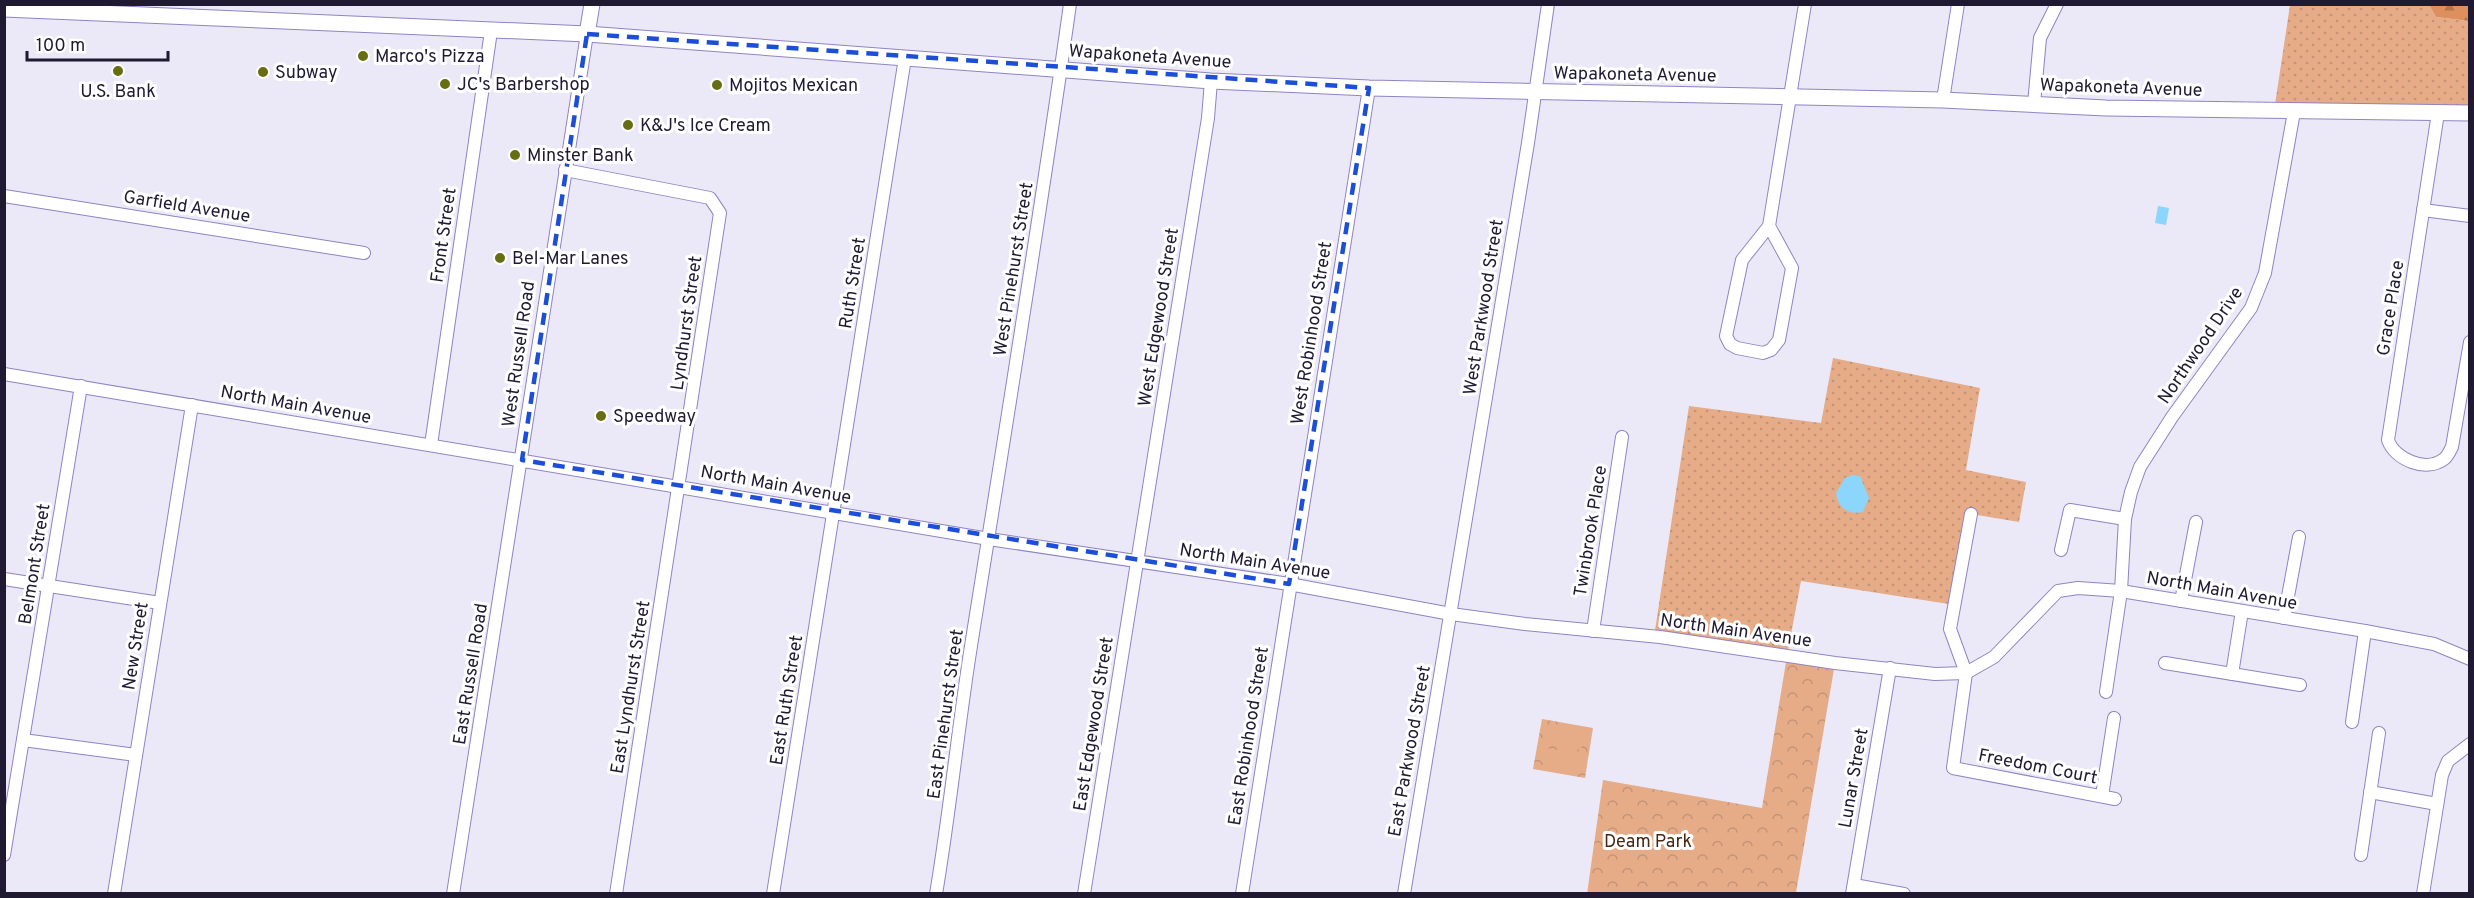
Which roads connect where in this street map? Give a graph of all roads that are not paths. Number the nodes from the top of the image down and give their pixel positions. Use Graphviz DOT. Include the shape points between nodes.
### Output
graph roads {
  1 [pos="592,4"];
  2 [pos="1070,4"];
  3 [pos="1548,4"];
  4 [pos="1805,4"];
  5 [pos="1958,4"];
  6 [pos="2057,4"];
  7 [pos="28,7"];
  8 [pos="4,9"];
  9 [pos="491,31"];
  10 [pos="587,34"];
  11 [pos="905,58"];
  12 [pos="1061,70"];
  13 [pos="1211,81"];
  14 [pos="1369,88"];
  15 [pos="1536,93"];
  16 [pos="1790,97"];
  17 [pos="1943,100"];
  18 [pos="2034,104"];
  19 [pos="2294,111"];
  20 [pos="2438,113"];
  21 [pos="2469,113"];
  22 [pos="565,170"];
  23 [pos="4,196"];
  24 [pos="2423,210"];
  25 [pos="2469,216"];
  26 [pos="1769,226"];
  27 [pos="364,253"];
  28 [pos="2469,342"];
  29 [pos="4,374"];
  30 [pos="81,386"];
  31 [pos="192,405"];
  32 [pos="1622,437"];
  33 [pos="431,445"];
  34 [pos="522,460"];
  35 [pos="680,486"];
  36 [pos="835,512"];
  37 [pos="1971,514"];
  38 [pos="2125,519"];
  39 [pos="2196,522"];
  40 [pos="2300,537"];
  41 [pos="989,539"];
  42 [pos="2061,550"];
  43 [pos="1137,560"];
  44 [pos="4,579"];
  45 [pos="1289,584"];
  46 [pos="49,586"];
  47 [pos="2121,591"];
  48 [pos="2181,601"];
  49 [pos="160,603"];
  50 [pos="2242,611"];
  51 [pos="1451,614"];
  52 [pos="2284,618"];
  53 [pos="1593,631"];
  54 [pos="2365,631"];
  55 [pos="2469,658"];
  56 [pos="2165,663"];
  57 [pos="1890,668"];
  58 [pos="1966,673"];
  59 [pos="2232,674"];
  60 [pos="2300,685"];
  61 [pos="2106,692"];
  62 [pos="2114,718"];
  63 [pos="2352,722"];
  64 [pos="2379,733"];
  65 [pos="23,740"];
  66 [pos="2469,744"];
  67 [pos="136,755"];
  68 [pos="2370,792"];
  69 [pos="2102,796"];
  70 [pos="2115,799"];
  71 [pos="2437,804"];
  72 [pos="4,855"];
  73 [pos="2361,855"];
  74 [pos="1853,889"];
  75 [pos="114,894"];
  76 [pos="453,894"];
  77 [pos="616,894"];
  78 [pos="773,894"];
  79 [pos="936,894"];
  80 [pos="1084,894"];
  81 [pos="1242,894"];
  82 [pos="1404,894"];
  83 [pos="1904,894"];
  84 [pos="2423,894"];
  1 -- 10 [label="main road, West Russell Road"];
  2 -- 12 [label="street, West Pinehurst Street"];
  3 -- 15 [label="street, West Parkwood Street"];
  4 -- 16 [label="street"];
  5 -- 17 [label="street"];
  6 -- 18 [label="street" via="2040,38"];
  7 -- 8 [label="main road, Wapakoneta Avenue"];
  7 -- 9 [label="main road, Wapakoneta Avenue"];
  9 -- 10 [label="main road, Wapakoneta Avenue"];
  9 -- 33 [label="street, Front Street"];
  10 -- 11 [label="main road, Wapakoneta Avenue"];
  10 -- 22 [label="street, West Russell Road"];
  11 -- 12 [label="main road, Wapakoneta Avenue"];
  11 -- 36 [label="street, Ruth Street"];
  12 -- 13 [label="main road, Wapakoneta Avenue"];
  12 -- 41 [label="street, West Pinehurst Street"];
  13 -- 14 [label="main road, Wapakoneta Avenue"];
  13 -- 43 [label="street, West Edgewood Street"];
  14 -- 15 [label="main road, Wapakoneta Avenue"];
  14 -- 45 [label="street, West Robinhood Street"];
  15 -- 16 [label="main road, Wapakoneta Avenue"];
  15 -- 51 [label="street, West Parkwood Street"];
  16 -- 17 [label="main road, Wapakoneta Avenue"];
  16 -- 26 [label="street"];
  17 -- 18 [label="main road, Wapakoneta Avenue"];
  18 -- 19 [label="main road, Wapakoneta Avenue"];
  19 -- 20 [label="main road, Wapakoneta Avenue"];
  19 -- 38 [label="street, Northwood Drive" via="2265,273 2251,308 2140,467"];
  20 -- 21 [label="main road, Wapakoneta Avenue"];
  20 -- 24 [label="street, Grace Place"];
  22 -- 34 [label="street, West Russell Road"];
  22 -- 35 [label="street, Lyndhurst Street" via="710,198 720,213"];
  23 -- 27 [label="street, Garfield Avenue"];
  24 -- 25 [label="street"];
  24 -- 28 [label="street, Grace Place" via="2388,440 2392,451 2403,459 2433,464 2445,459 2452,447"];
  26 -- 26 [label="street" via="1742,260 1726,336 1737,348 1763,353 1772,350 1779,340 1792,268"];
  29 -- 30 [label="street, North Main Avenue"];
  30 -- 31 [label="street, North Main Avenue"];
  30 -- 46 [label="street, Belmont Street"];
  31 -- 33 [label="street, North Main Avenue"];
  31 -- 49 [label="street, New Street"];
  32 -- 53 [label="street, Twinbrook Place"];
  33 -- 34 [label="street, North Main Avenue"];
  34 -- 35 [label="street, North Main Avenue"];
  34 -- 76 [label="street, East Russell Road"];
  35 -- 36 [label="street, North Main Avenue"];
  35 -- 77 [label="street, East Lyndhurst Street"];
  36 -- 41 [label="street, North Main Avenue"];
  36 -- 78 [label="street, East Ruth Street"];
  37 -- 58 [label="street" via="1950,629"];
  38 -- 42 [label="street" via="2070,510"];
  38 -- 47 [label="street, Northwood Drive"];
  39 -- 48 [label="street"];
  40 -- 52 [label="street"];
  41 -- 43 [label="street, North Main Avenue"];
  41 -- 79 [label="street, East Pinehurst Street"];
  43 -- 45 [label="street, North Main Avenue"];
  43 -- 80 [label="street, East Edgewood Street"];
  44 -- 46 [label="street"];
  45 -- 51 [label="street, North Main Avenue"];
  45 -- 81 [label="street, East Robinhood Street"];
  46 -- 49 [label="street"];
  46 -- 65 [label="street, Belmont Street"];
  47 -- 48 [label="street, North Main Avenue"];
  47 -- 58 [label="street, North Main Avenue" via="2058,591 1994,657"];
  47 -- 61 [label="street, Northwood Drive"];
  48 -- 50 [label="street, North Main Avenue"];
  49 -- 67 [label="street, New Street"];
  50 -- 52 [label="street, North Main Avenue"];
  50 -- 59 [label="street"];
  51 -- 53 [label="street, North Main Avenue"];
  51 -- 82 [label="street, East Parkwood Street"];
  52 -- 54 [label="street, North Main Avenue"];
  53 -- 57 [label="street, North Main Avenue"];
  54 -- 55 [label="street, North Main Avenue" via="2434,644"];
  54 -- 63 [label="street"];
  56 -- 59 [label="street"];
  57 -- 58 [label="street, North Main Avenue" via="1935,674"];
  57 -- 74 [label="street, Lunar Street"];
  58 -- 69 [label="street, Freedom Court" via="1953,768"];
  59 -- 60 [label="street"];
  62 -- 69 [label="street"];
  64 -- 68 [label="street"];
  65 -- 67 [label="street"];
  65 -- 72 [label="street, Belmont Street"];
  66 -- 71 [label="street" via="2448,761"];
  67 -- 75 [label="street, New Street"];
  68 -- 71 [label="street"];
  68 -- 73 [label="street"];
  69 -- 70 [label="street, Freedom Court"];
  71 -- 84 [label="street"];
  74 -- 83 [label="street"];
}
